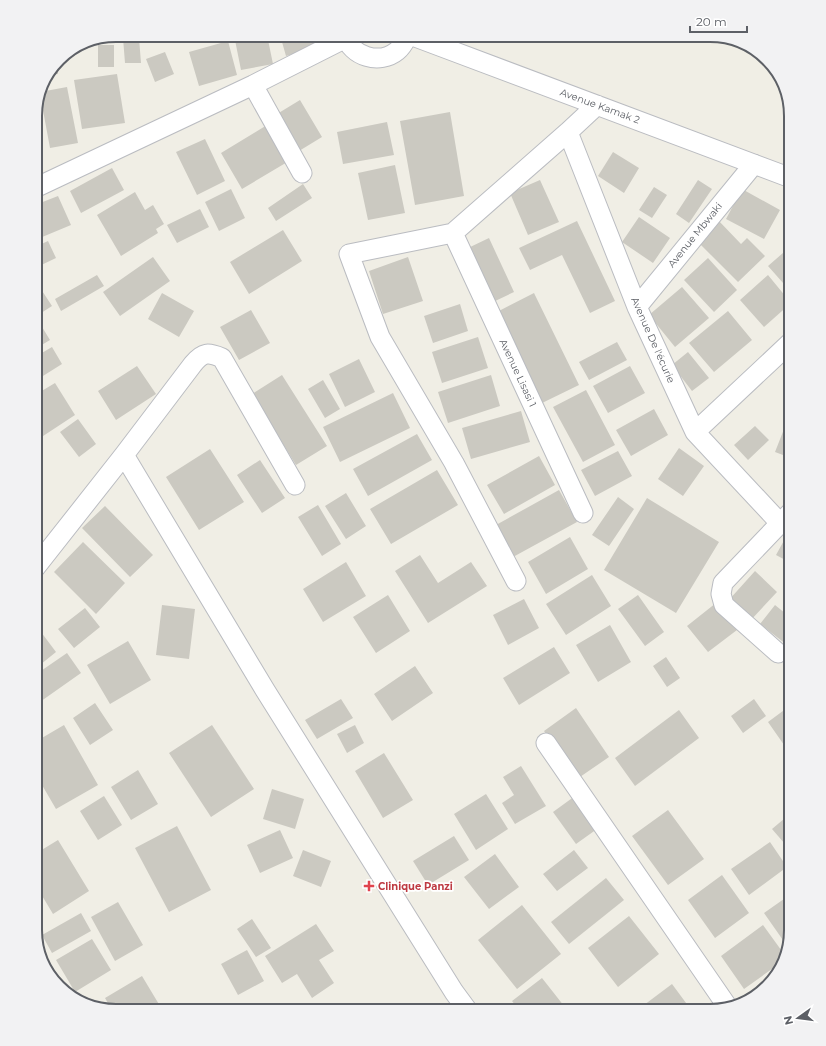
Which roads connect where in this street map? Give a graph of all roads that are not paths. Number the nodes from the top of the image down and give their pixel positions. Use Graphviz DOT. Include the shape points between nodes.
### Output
graph roads {
  1 [pos="334,42"];
  2 [pos="349,42"];
  3 [pos="405,42"];
  4 [pos="428,42"];
  5 [pos="253,85"];
  6 [pos="597,105"];
  7 [pos="568,132"];
  8 [pos="754,164"];
  9 [pos="302,173"];
  10 [pos="784,175"];
  11 [pos="42,185"];
  12 [pos="453,233"];
  13 [pos="637,307"];
  14 [pos="784,349"];
  15 [pos="695,432"];
  16 [pos="124,455"];
  17 [pos="295,485"];
  18 [pos="583,513"];
  19 [pos="784,516"];
  20 [pos="784,518"];
  21 [pos="42,559"];
  22 [pos="516,582"];
  23 [pos="778,652"];
  24 [pos="546,743"];
  25 [pos="725,1003"];
  26 [pos="463,1004"];
  1 -- 5 [label="street"];
  2 -- 3 [label="street" via="359,53 378,58 397,51"];
  4 -- 6 [label="street, Avenue Kamak 2"];
  5 -- 9 [label="street"];
  5 -- 11 [label="street"];
  6 -- 7 [label="street"];
  6 -- 8 [label="street, Avenue Kamak 2"];
  7 -- 12 [label="street"];
  7 -- 13 [label="street, Avenue De l'écurie"];
  8 -- 10 [label="street, Avenue Kamak 2"];
  8 -- 13 [label="street, Avenue Mbwaki"];
  12 -- 18 [label="street, Avenue Lisasi 1"];
  12 -- 22 [label="street" via="349,254 380,337 454,463"];
  13 -- 15 [label="street, Avenue De l'écurie"];
  14 -- 15 [label="street"];
  15 -- 19 [label="street, Avenue De l'écurie"];
  16 -- 17 [label="street" via="193,364 201,355 212,354 222,358"];
  16 -- 21 [label="street"];
  16 -- 26 [label="street" via="274,704"];
  20 -- 23 [label="street" via="722,583 721,594 724,605"];
  24 -- 25 [label="street"];
}
